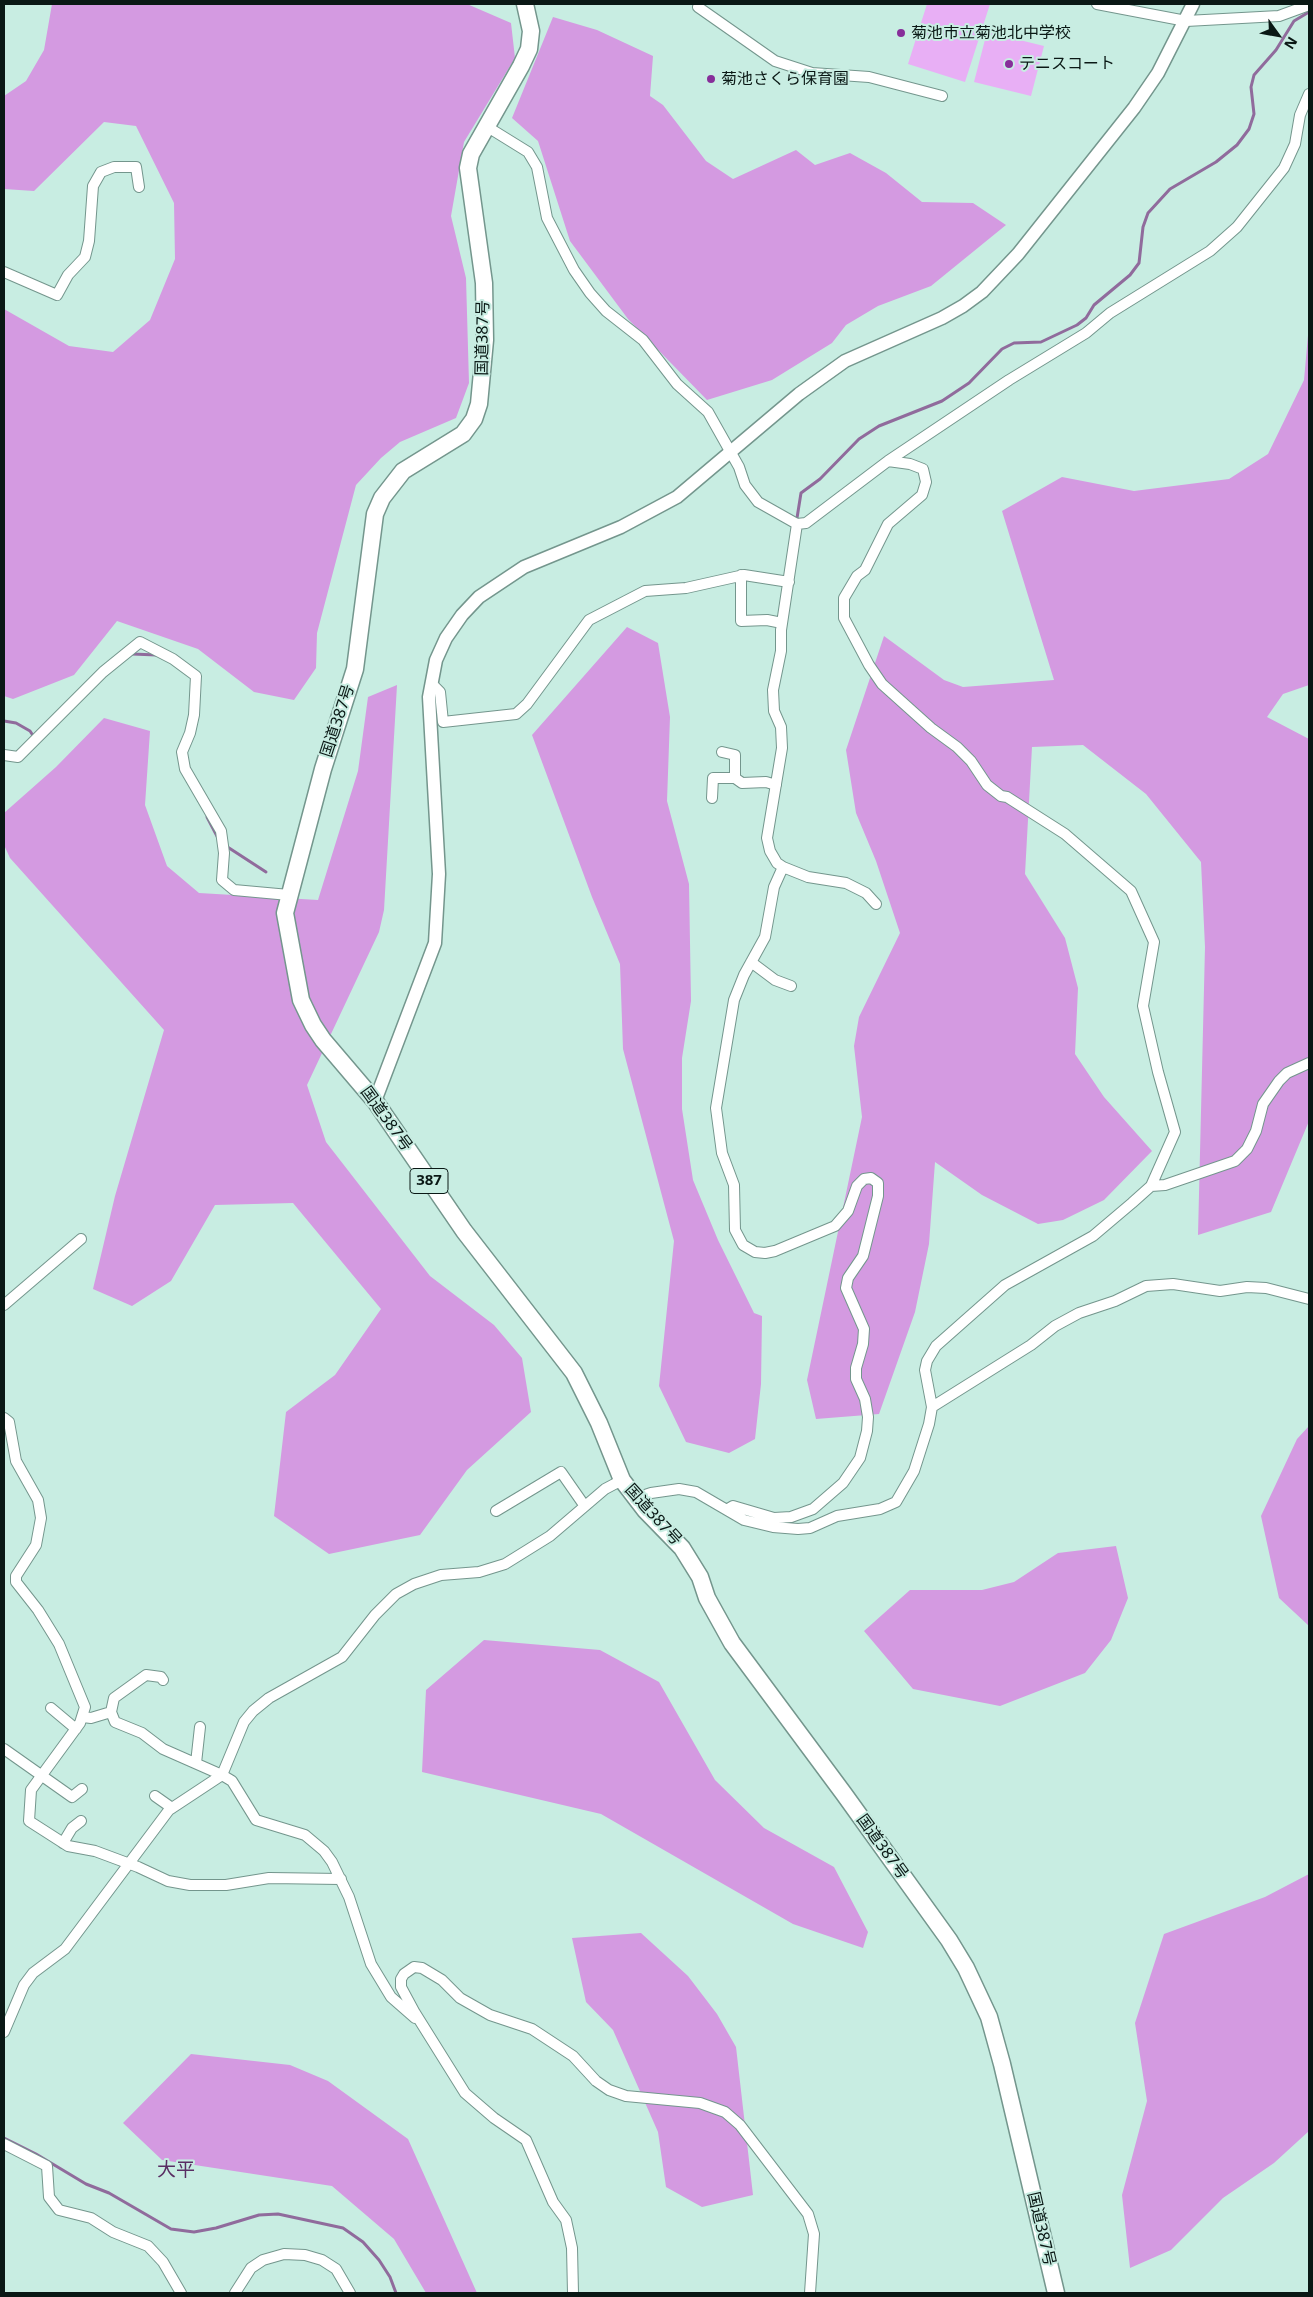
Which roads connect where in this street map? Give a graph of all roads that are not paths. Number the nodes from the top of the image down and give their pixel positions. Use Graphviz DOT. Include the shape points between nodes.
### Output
graph roads {
  1 [pos="525,4"];
  2 [pos="699,4"];
  3 [pos="1097,4"];
  4 [pos="1143,4"];
  5 [pos="1193,4"];
  6 [pos="1309,5"];
  7 [pos="1112,6"];
  8 [pos="1149,15"];
  9 [pos="1186,21"];
  10 [pos="1309,94"];
  11 [pos="942,96"];
  12 [pos="486,126"];
  13 [pos="139,187"];
  14 [pos="4,272"];
  15 [pos="731,452"];
  16 [pos="888,461"];
  17 [pos="797,524"];
  18 [pos="741,575"];
  19 [pos="789,582"];
  20 [pos="782,623"];
  21 [pos="431,683"];
  22 [pos="722,752"];
  23 [pos="4,755"];
  24 [pos="735,778"];
  25 [pos="776,785"];
  26 [pos="712,798"];
  27 [pos="783,866"];
  28 [pos="290,895"];
  29 [pos="876,904"];
  30 [pos="751,962"];
  31 [pos="791,986"];
  32 [pos="1309,1063"];
  33 [pos="375,1101"];
  34 [pos="1151,1186"];
  35 [pos="81,1239"];
  36 [pos="1309,1299"];
  37 [pos="4,1305"];
  38 [pos="932,1408"];
  39 [pos="4,1418"];
  40 [pos="622,1480"];
  41 [pos="636,1498"];
  42 [pos="584,1505"];
  43 [pos="727,1510"];
  44 [pos="496,1511"];
  45 [pos="163,1680"];
  46 [pos="51,1708"];
  47 [pos="111,1712"];
  48 [pos="83,1717"];
  49 [pos="200,1727"];
  50 [pos="76,1729"];
  51 [pos="4,1749"];
  52 [pos="196,1763"];
  53 [pos="222,1775"];
  54 [pos="41,1776"];
  55 [pos="82,1789"];
  56 [pos="155,1796"];
  57 [pos="172,1808"];
  58 [pos="81,1821"];
  59 [pos="63,1843"];
  60 [pos="130,1864"];
  61 [pos="341,1879"];
  62 [pos="4,2032"];
  63 [pos="442,2055"];
  64 [pos="4,2144"];
  65 [pos="181,2293"];
  66 [pos="235,2293"];
  67 [pos="350,2293"];
  68 [pos="573,2293"];
  69 [pos="810,2293"];
  70 [pos="1056,2293"];
  1 -- 12 [label="highway, 国道387号 / 387" via="531,31 529,49"];
  2 -- 11 [label="street" via="698,7 775,61 812,72 869,77"];
  3 -- 7 [label="street"];
  4 -- 8 [label="street"];
  5 -- 9 [label="street"];
  6 -- 9 [label="street" via="1279,16"];
  7 -- 8 [label="street"];
  8 -- 9 [label="street"];
  9 -- 15 [label="street" via="1158,73 1134,108 1018,254 982,292 942,318 845,361 799,394"];
  10 -- 16 [label="street" via="1300,115 1295,144 1284,168 1237,227 1210,251 1110,312 1086,333"];
  12 -- 15 [label="street" via="528,152 537,167 547,218 574,270 606,311 643,340 677,384 708,412"];
  12 -- 28 [label="highway, 国道387号 / 387" via="471,154 468,168 484,283 485,340 479,404 474,419 463,434 403,471 382,498 375,514 356,669 323,769"];
  13 -- 14 [label="street" via="136,167 114,167 101,172 93,186 85,257 68,275 57,295"];
  15 -- 17 [label="street" via="745,485 758,502"];
  15 -- 21 [label="street" via="677,497 650,513 524,567 479,597 446,638 436,660"];
  16 -- 17 [label="street" via="806,523"];
  16 -- 34 [label="street" via="910,464 923,470 926,482 922,495 888,524 865,570 857,576 844,598 844,618 868,665 882,684 957,747 987,785 1065,834 1131,890 1154,942 1143,1006 1175,1132"];
  17 -- 19 [label="street"];
  18 -- 19 [label="street"];
  18 -- 20 [label="street" via="741,621"];
  18 -- 21 [label="street" via="686,588 645,591 590,620 516,714 443,722 440,692"];
  19 -- 20 [label="street"];
  20 -- 25 [label="street" via="781,651 773,690 782,748"];
  21 -- 33 [label="street" via="428,698 439,874 436,943"];
  22 -- 24 [label="street" via="734,755"];
  23 -- 28 [label="street" via="18,757 103,672 140,642 173,659 196,676 194,715 182,752 185,769 221,831 224,853 222,880 234,890"];
  24 -- 25 [label="street" via="746,784 766,782"];
  24 -- 26 [label="street" via="713,778"];
  25 -- 27 [label="street" via="767,838 770,851"];
  27 -- 29 [label="street" via="808,877 846,883 866,893"];
  27 -- 30 [label="street" via="774,887 765,937"];
  28 -- 33 [label="highway, 国道387号 / 387" via="285,913 301,1000 323,1040"];
  30 -- 31 [label="street" via="775,980"];
  30 -- 43 [label="street" via="734,1000 716,1108 722,1153 734,1185 735,1230 743,1245 765,1253 835,1226 848,1211 857,1186 864,1180 871,1178 878,1184 878,1196 863,1256 848,1278 846,1288 864,1329 856,1368 856,1379 865,1399 868,1417 860,1458 843,1483 813,1509 791,1517 774,1518 733,1506"];
  32 -- 34 [label="street" via="1287,1073 1279,1081 1263,1104 1247,1149 1235,1161"];
  33 -- 40 [label="highway, 国道387号 / 387" via="464,1231 574,1373 600,1423"];
  34 -- 38 [label="street" via="1093,1236 1005,1285 936,1346 924,1370"];
  35 -- 37 [label="street"];
  36 -- 38 [label="street" via="1266,1288 1220,1291 1173,1284 1146,1286 1055,1326"];
  38 -- 43 [label="street" via="914,1471 896,1502 880,1510 837,1516 810,1528 798,1529 744,1520"];
  39 -- 48 [label="street" via="10,1422 16,1461 38,1500 41,1518 36,1545 16,1576 16,1582 60,1644 85,1706"];
  40 -- 41 [label="highway, 国道387号 / 387"];
  40 -- 42 [label="street"];
  41 -- 43 [label="street" via="679,1489 696,1492"];
  41 -- 70 [label="highway, 国道387号 / 387" via="687,1554 732,1643 943,1932 975,1984 989,2017 1002,2064"];
  42 -- 44 [label="street" via="561,1472"];
  42 -- 53 [label="street" via="550,1536 505,1564 479,1572 441,1575 396,1594 342,1656 269,1698 253,1711 244,1722"];
  45 -- 47 [label="street" via="146,1675 114,1698"];
  46 -- 50 [label="street"];
  47 -- 48 [label="street"];
  47 -- 52 [label="street" via="115,1722"];
  48 -- 50 [label="street"];
  49 -- 52 [label="street"];
  50 -- 54 [label="street"];
  51 -- 54 [label="street"];
  52 -- 53 [label="street"];
  53 -- 57 [label="street"];
  53 -- 61 [label="street" via="232,1781 256,1820 305,1836 324,1851"];
  54 -- 55 [label="street" via="72,1797"];
  54 -- 59 [label="street" via="32,1790 29,1821"];
  56 -- 57 [label="street"];
  57 -- 60 [label="street"];
  58 -- 59 [label="street" via="72,1828"];
  59 -- 60 [label="street"];
  60 -- 61 [label="street" via="168,1881 190,1885 226,1886 269,1878"];
  60 -- 62 [label="street" via="65,1950 33,1973 24,1985"];
  61 -- 63 [label="street" via="371,1964 391,1997 422,2024"];
  63 -- 68 [label="street" via="465,2093 526,2140 553,2202 566,2220 572,2248"];
  63 -- 69 [label="street" via="401,1987 404,1974 414,1967 435,1976 460,1998 490,2015 532,2029 573,2056 608,2090 626,2096 700,2103 724,2112 740,2125 808,2214 814,2234"];
  64 -- 65 [label="street" via="47,2166 50,2197 60,2210 91,2218 113,2232 148,2246 163,2262"];
  66 -- 67 [label="street" via="251,2268 263,2260 284,2254 322,2260 336,2269"];
}
